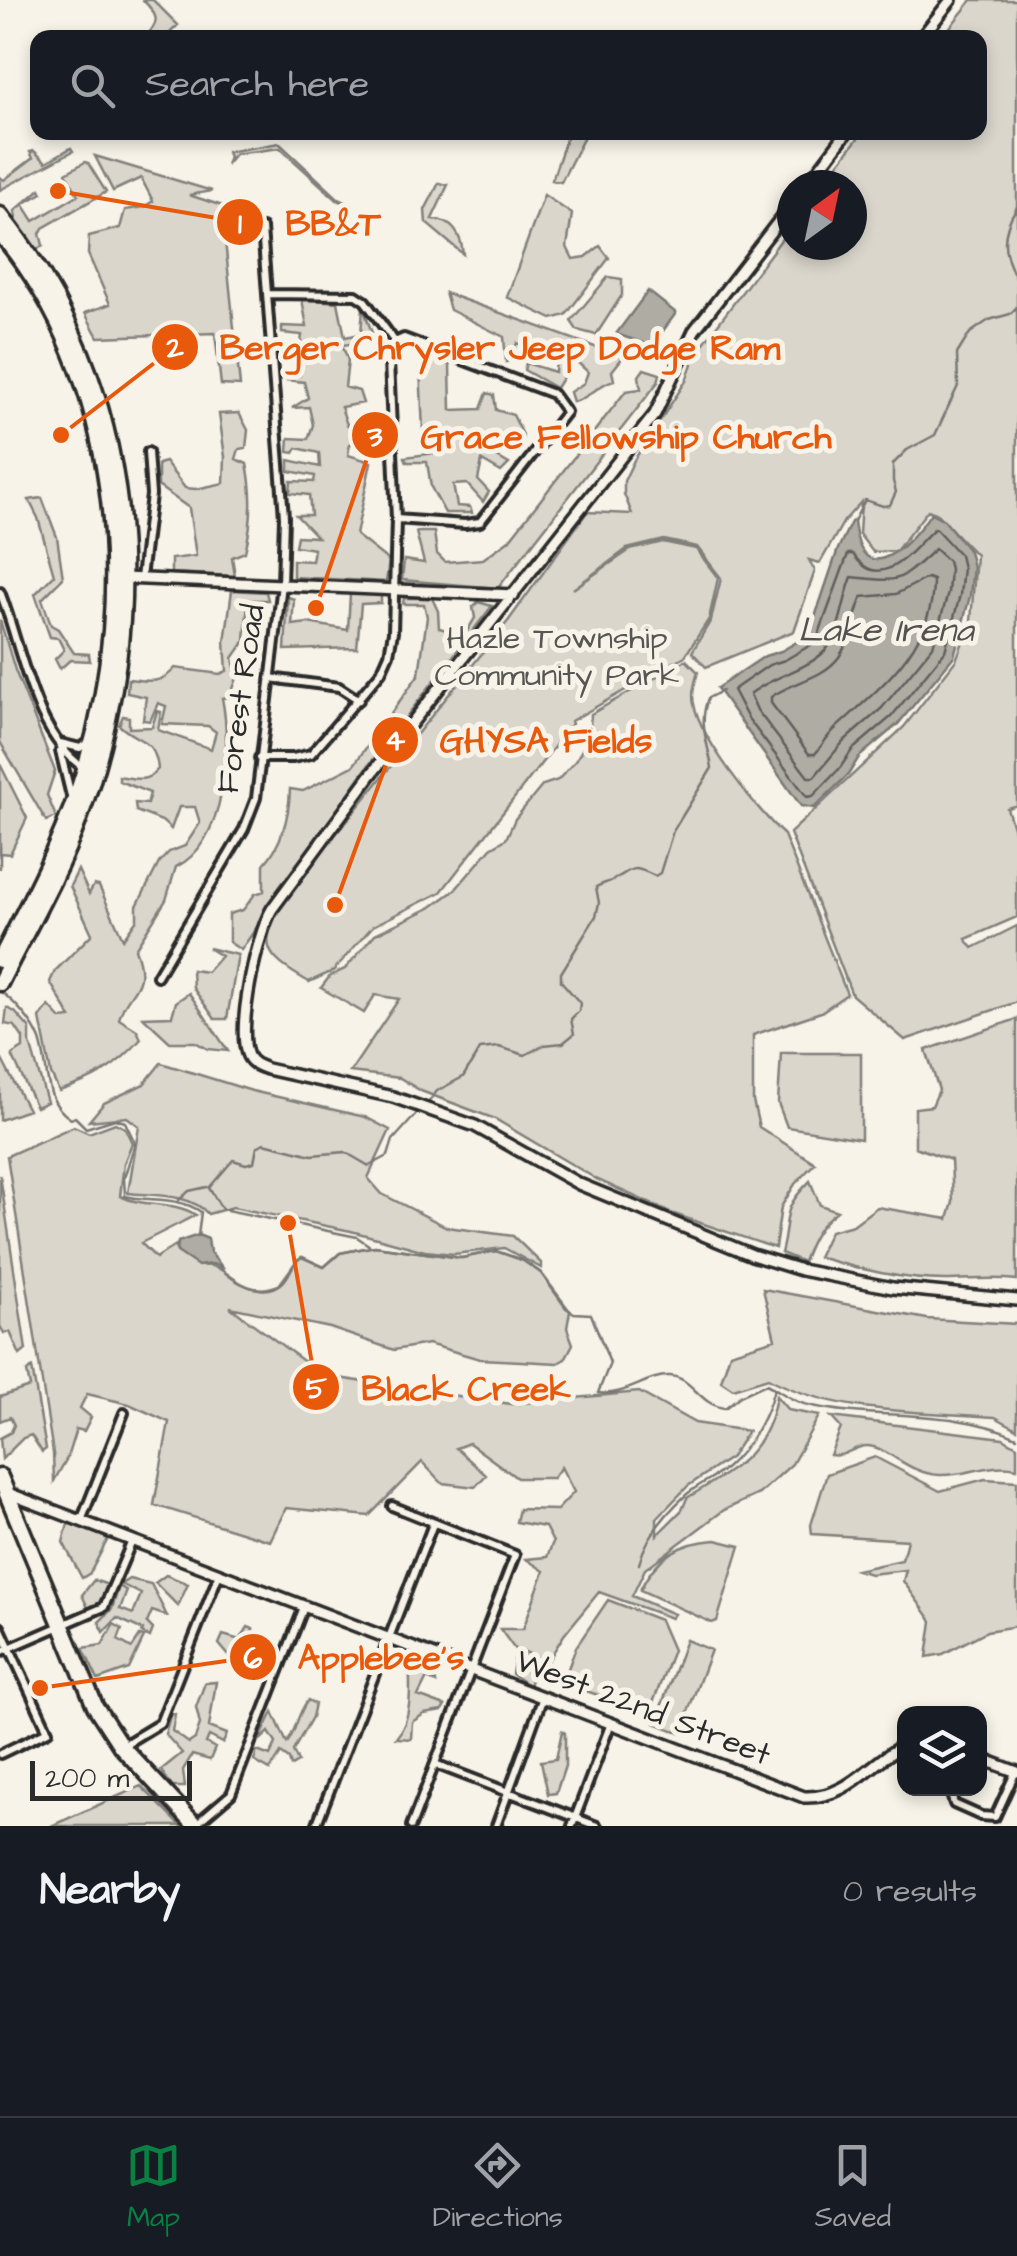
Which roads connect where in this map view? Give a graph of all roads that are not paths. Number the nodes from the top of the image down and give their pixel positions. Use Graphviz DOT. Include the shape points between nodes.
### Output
graph roads {
  1 [pos="951,0"];
  2 [pos="928,30"];
  3 [pos="842,140"];
  4 [pos="818,170"];
  5 [pos="0,215"];
  6 [pos="777,223"];
  7 [pos="262,228"];
  8 [pos="0,233"];
  9 [pos="269,294"];
  10 [pos="395,342"];
  11 [pos="148,452"];
  12 [pos="396,519"];
  13 [pos="127,578"];
  14 [pos="282,584"];
  15 [pos="395,588"];
  16 [pos="0,592"];
  17 [pos="514,595"];
  18 [pos="270,678"];
  19 [pos="359,700"];
  20 [pos="94,738"];
  21 [pos="55,740"];
  22 [pos="259,758"];
  23 [pos="90,770"];
  24 [pos="70,812"];
  25 [pos="0,960"];
  26 [pos="157,976"];
  27 [pos="1,982"];
  28 [pos="1017,1300"];
  29 [pos="124,1413"];
  30 [pos="2,1484"];
  31 [pos="392,1506"];
  32 [pos="82,1521"];
  33 [pos="434,1524"];
  34 [pos="132,1540"];
  35 [pos="219,1574"];
  36 [pos="304,1607"];
  37 [pos="60,1626"];
  38 [pos="0,1627"];
  39 [pos="388,1638"];
  40 [pos="10,1647"];
  41 [pos="0,1652"];
  42 [pos="472,1669"];
  43 [pos="543,1697"];
  44 [pos="611,1723"];
  45 [pos="121,1746"];
  46 [pos="897,1750"];
  47 [pos="0,1754"];
  48 [pos="987,1761"];
  49 [pos="435,1764"];
  50 [pos="1016,1771"];
  51 [pos="509,1792"];
  52 [pos="952,1796"];
  53 [pos="573,1822"];
  54 [pos="196,1825"];
  55 [pos="316,1826"];
  56 [pos="411,1826"];
  57 [pos="496,1826"];
  58 [pos="597,1826"];
  1 -- 2 [label="street"];
  3 -- 4 [label="street"];
  5 -- 13 [label="highway" via="41,272 91,375 116,475"];
  6 -- 17 [label="street" via="694,331 655,414"];
  7 -- 9 [label="street, Forest Road"];
  8 -- 13 [label="highway" via="48,306 86,394"];
  9 -- 10 [label="street" via="356,295"];
  9 -- 14 [label="street, Forest Road"];
  10 -- 12 [label="street" via="388,362"];
  10 -- 12 [label="street" via="404,338 552,394 566,412 480,522"];
  11 -- 13 [label="street" via="151,496"];
  12 -- 15 [label="street"];
  13 -- 14 [label="street"];
  13 -- 20 [label="highway"];
  13 -- 23 [label="highway" via="114,699"];
  14 -- 15 [label="street"];
  14 -- 18 [label="street, Forest Road"];
  15 -- 17 [label="street"];
  15 -- 19 [label="street" via="389,654"];
  16 -- 21 [label="street"];
  17 -- 28 [label="street" via="267,917 252,967 250,1059 475,1126 579,1184 752,1255 893,1288"];
  18 -- 19 [label="street" via="339,687"];
  18 -- 22 [label="street, Forest Road"];
  19 -- 22 [label="street" via="310,754"];
  20 -- 21 [label="street" via="80,748"];
  20 -- 23 [label="highway"];
  21 -- 23 [label="street"];
  21 -- 24 [label="street" via="69,777"];
  22 -- 26 [label="street, Forest Road" via="250,817"];
  23 -- 24 [label="highway"];
  23 -- 27 [label="highway" via="68,845"];
  24 -- 25 [label="highway"];
  29 -- 32 [label="street"];
  30 -- 32 [label="street, West 22nd Street"];
  30 -- 37 [label="highway"];
  31 -- 33 [label="street"];
  32 -- 34 [label="street, West 22nd Street"];
  33 -- 39 [label="street"];
  33 -- 42 [label="street" via="515,1555"];
  34 -- 35 [label="street, West 22nd Street"];
  34 -- 37 [label="street" via="104,1607"];
  35 -- 36 [label="street, West 22nd Street"];
  35 -- 45 [label="street" via="160,1724"];
  36 -- 39 [label="street, West 22nd Street"];
  36 -- 54 [label="street" via="230,1794"];
  37 -- 40 [label="street"];
  37 -- 45 [label="highway" via="95,1706"];
  38 -- 40 [label="street"];
  39 -- 42 [label="street, West 22nd Street"];
  39 -- 55 [label="street"];
  40 -- 41 [label="street"];
  40 -- 47 [label="street" via="48,1731"];
  42 -- 43 [label="street, West 22nd Street"];
  42 -- 49 [label="street"];
  43 -- 44 [label="street, West 22nd Street"];
  43 -- 51 [label="street"];
  44 -- 46 [label="street, West 22nd Street" via="804,1797 835,1794"];
  44 -- 53 [label="street"];
  45 -- 54 [label="highway"];
  48 -- 50 [label="street"];
  49 -- 51 [label="street"];
  49 -- 56 [label="street"];
  50 -- 52 [label="street" via="995,1817 954,1804"];
  51 -- 53 [label="street"];
  51 -- 57 [label="street"];
  53 -- 58 [label="street"];
}
